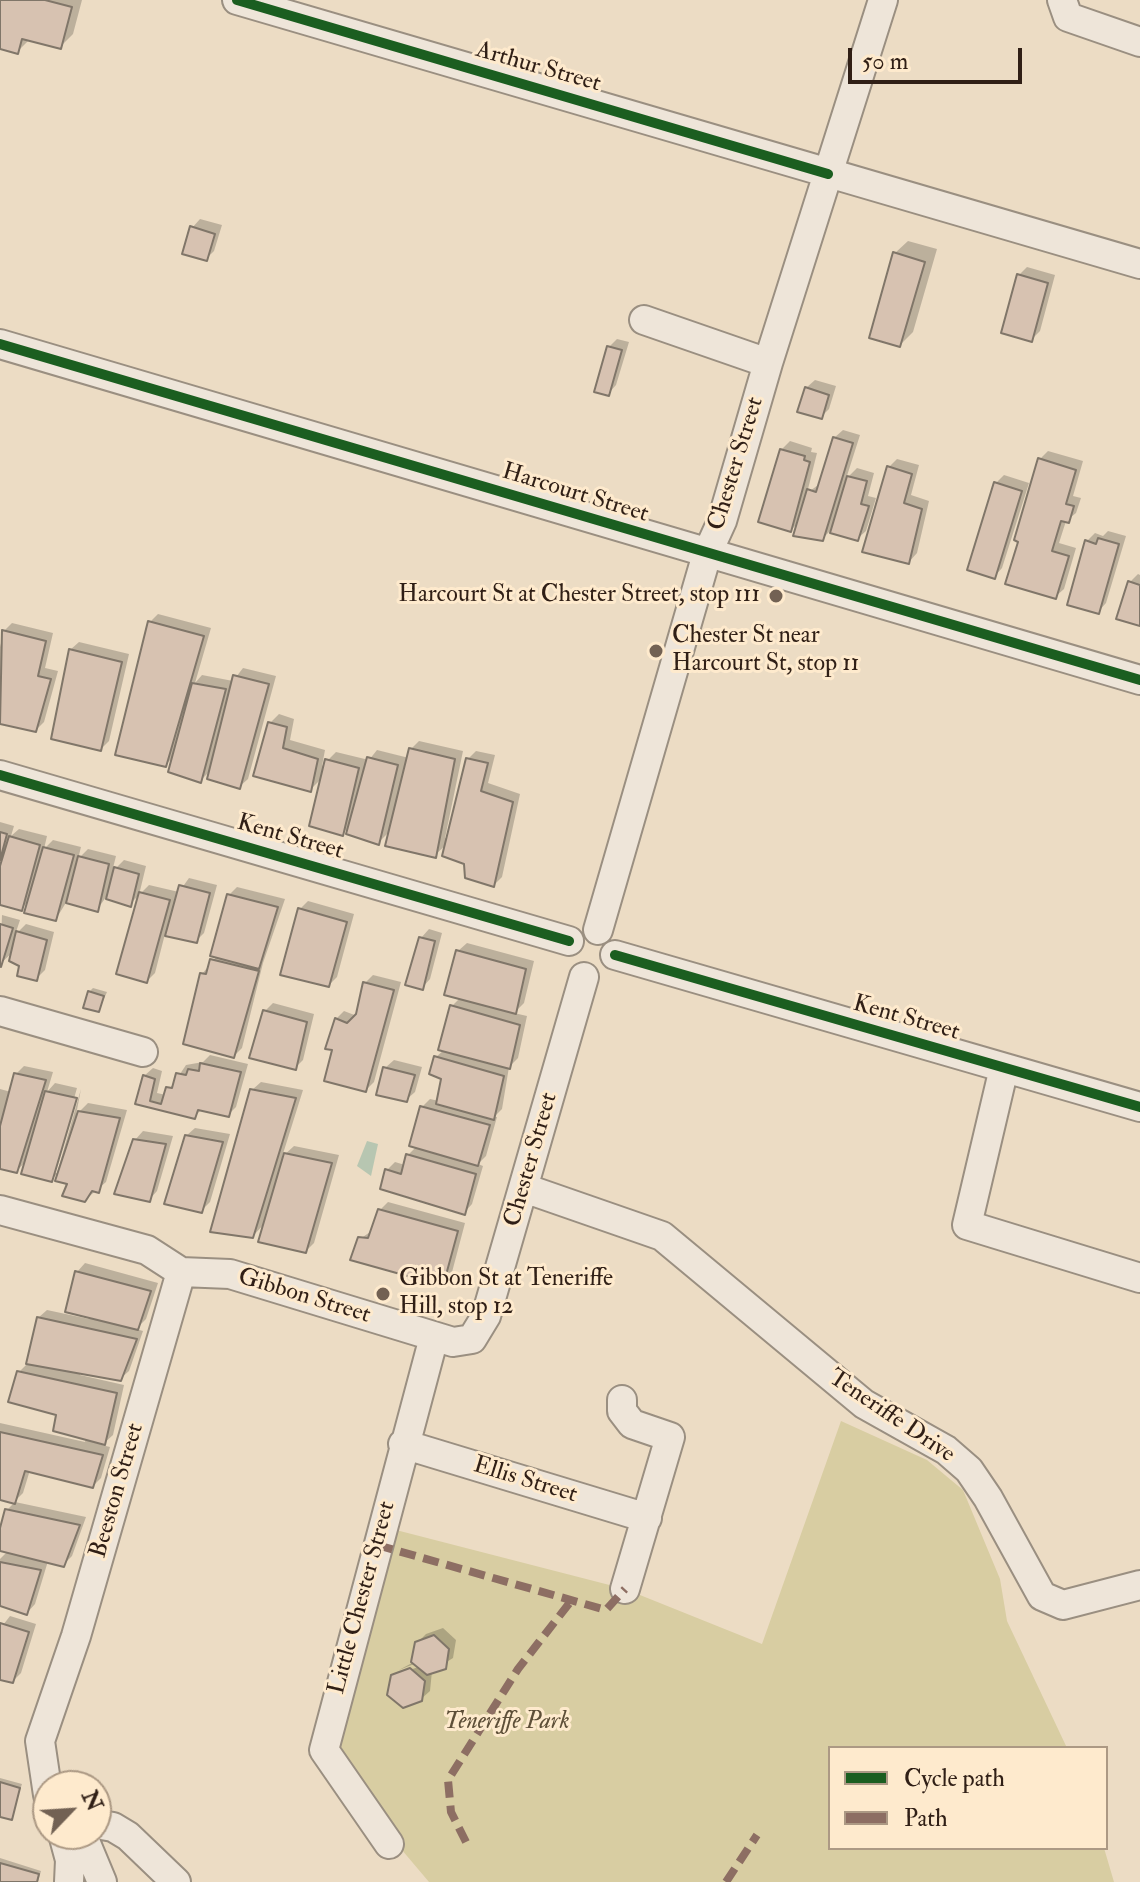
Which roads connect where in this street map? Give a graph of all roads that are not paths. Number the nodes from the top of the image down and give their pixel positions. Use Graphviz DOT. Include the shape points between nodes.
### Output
graph roads {
  1 [pos="237,0"];
  2 [pos="883,0"];
  3 [pos="1062,0"];
  4 [pos="1140,42"];
  5 [pos="828,174"];
  6 [pos="1140,264"];
  7 [pos="644,320"];
  8 [pos="0,344"];
  9 [pos="768,363"];
  10 [pos="707,554"];
  11 [pos="1140,680"];
  12 [pos="0,775"];
  13 [pos="598,930"];
  14 [pos="569,941"];
  15 [pos="615,955"];
  16 [pos="584,977"];
  17 [pos="0,1011"];
  18 [pos="143,1052"];
  19 [pos="1004,1068"];
  20 [pos="1140,1107"];
  21 [pos="524,1188"];
  22 [pos="0,1210"];
  23 [pos="181,1272"];
  24 [pos="1140,1278"];
  25 [pos="434,1337"];
  26 [pos="472,1339"];
  27 [pos="622,1400"];
  28 [pos="403,1444"];
  29 [pos="647,1518"];
  30 [pos="1140,1585"];
  31 [pos="625,1589"];
  32 [pos="51,1708"];
  33 [pos="44,1770"];
  34 [pos="61,1770"];
  35 [pos="112,1827"];
  36 [pos="389,1844"];
  37 [pos="67,1850"];
  38 [pos="89,1850"];
  39 [pos="69,1882"];
  40 [pos="102,1882"];
  41 [pos="176,1882"];
  1 -- 5 [label="street, Arthur Street"];
  2 -- 5 [label="street, Chester Street"];
  3 -- 4 [label="street" via="1068,17"];
  5 -- 6 [label="street, Arthur Street"];
  5 -- 9 [label="street, Chester Street"];
  7 -- 9 [label="street"];
  8 -- 10 [label="street, Harcourt Street"];
  9 -- 10 [label="street, Chester Street" via="722,521"];
  10 -- 11 [label="street, Harcourt Street"];
  10 -- 13 [label="street, Chester Street"];
  12 -- 14 [label="street, Kent Street"];
  13 -- 14 [label="street" via="582,931"];
  13 -- 15 [label="street" via="611,940"];
  14 -- 16 [label="street" via="568,963"];
  15 -- 16 [label="street" via="604,974"];
  15 -- 19 [label="street, Kent Street"];
  16 -- 21 [label="street, Chester Street"];
  17 -- 18 [label="street"];
  19 -- 20 [label="street, Kent Street"];
  19 -- 24 [label="street" via="967,1225"];
  21 -- 26 [label="street, Chester Street" via="486,1316"];
  21 -- 30 [label="street, Teneriffe Drive" via="662,1236 864,1404 946,1450 969,1470 988,1498 1042,1596 1063,1605"];
  22 -- 23 [label="street" via="147,1250"];
  23 -- 25 [label="street, Gibbon Street" via="230,1274"];
  23 -- 32 [label="street, Beeston Street"];
  25 -- 26 [label="street, Gibbon Street"];
  25 -- 28 [label="street, Little Chester Street"];
  27 -- 29 [label="street" via="622,1411 632,1424 670,1437"];
  28 -- 29 [label="street, Ellis Street"];
  28 -- 36 [label="street, Little Chester Street" via="324,1750"];
  29 -- 31 [label="street"];
  32 -- 33 [label="street, Beeston Street" via="40,1741"];
  32 -- 34 [label="street, Beeston Street"];
  35 -- 41 [label="street"];
  37 -- 39 [label="street"];
  38 -- 40 [label="street"];
}
